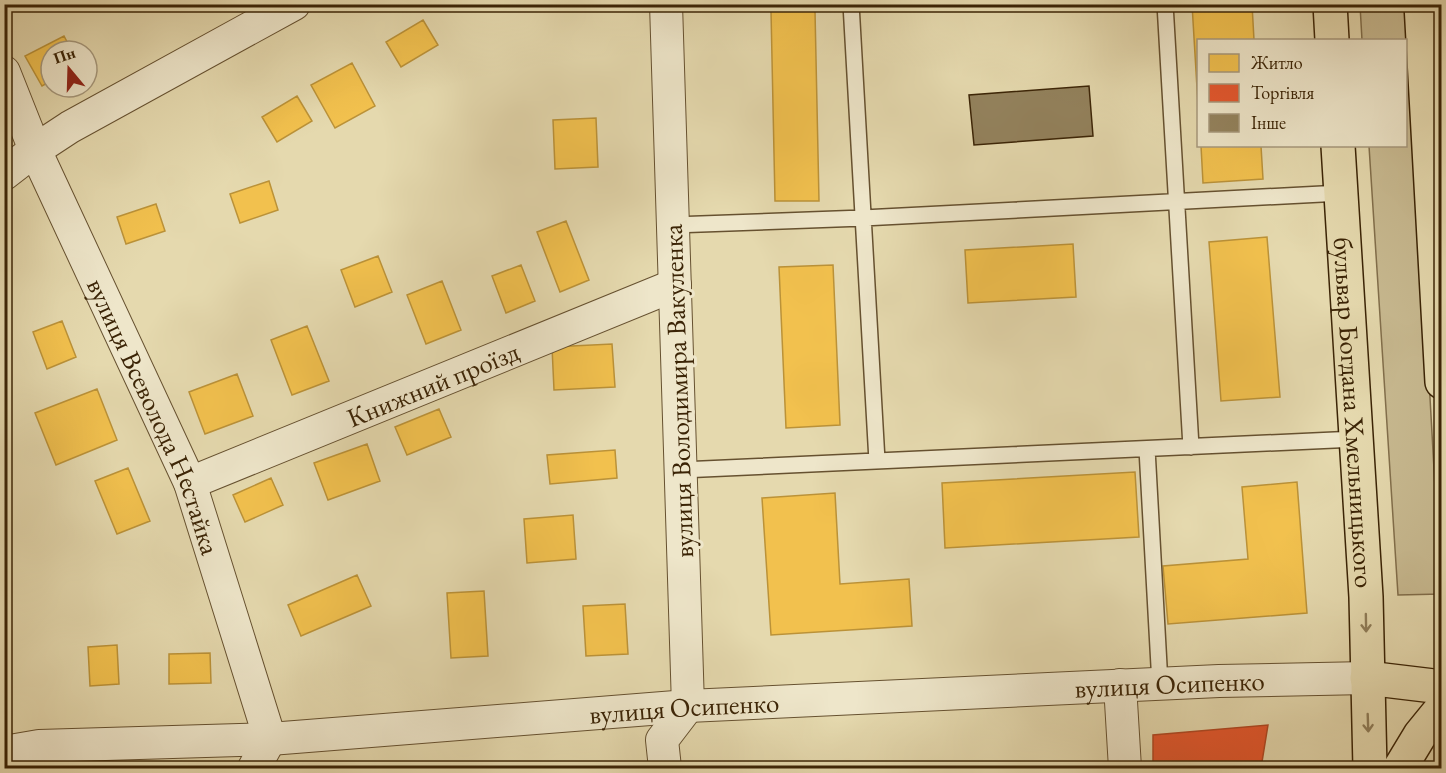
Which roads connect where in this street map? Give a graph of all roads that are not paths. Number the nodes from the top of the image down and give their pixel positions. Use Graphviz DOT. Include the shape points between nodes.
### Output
graph roads {
  1 [pos="294,4"];
  2 [pos="666,4"];
  3 [pos="851,4"];
  4 [pos="1165,4"];
  5 [pos="1330,4"];
  6 [pos="1421,4"];
  7 [pos="1332,39"];
  8 [pos="4,72"];
  9 [pos="1435,146"];
  10 [pos="1338,147"];
  11 [pos="35,150"];
  12 [pos="4,174"];
  13 [pos="1341,193"];
  14 [pos="1176,202"];
  15 [pos="863,218"];
  16 [pos="673,225"];
  17 [pos="675,285"];
  18 [pos="1441,362"];
  19 [pos="1356,439"];
  20 [pos="1191,447"];
  21 [pos="1147,449"];
  22 [pos="877,461"];
  23 [pos="681,470"];
  24 [pos="190,483"];
  25 [pos="1367,678"];
  26 [pos="1160,684"];
  27 [pos="1120,686"];
  28 [pos="1442,687"];
  29 [pos="688,706"];
  30 [pos="1442,708"];
  31 [pos="270,739"];
  32 [pos="4,752"];
  33 [pos="254,768"];
  34 [pos="665,768"];
  35 [pos="1125,768"];
  36 [pos="1370,768"];
  37 [pos="1400,768"];
  1 -- 11 [label="street"];
  2 -- 16 [label="street, вулиця Володимира Вакуленка"];
  3 -- 15 [label="lane"];
  4 -- 14 [label="lane"];
  5 -- 7 [label="main road"];
  6 -- 9 [label="main road"];
  8 -- 11 [label="street, вулиця Всеволода Нестайка"];
  9 -- 18 [label="main road"];
  10 -- 13 [label="main road, бульвар Богдана Хмельницького"];
  11 -- 12 [label="street"];
  11 -- 24 [label="street, вулиця Всеволода Нестайка"];
  13 -- 14 [label="lane"];
  13 -- 19 [label="main road, бульвар Богдана Хмельницького"];
  14 -- 15 [label="lane"];
  14 -- 20 [label="lane"];
  15 -- 16 [label="lane"];
  15 -- 22 [label="lane"];
  16 -- 17 [label="street, вулиця Володимира Вакуленка"];
  17 -- 23 [label="street, вулиця Володимира Вакуленка"];
  17 -- 24 [label="street, Книжний проїзд"];
  19 -- 20 [label="lane"];
  19 -- 25 [label="main road, бульвар Богдана Хмельницького, one-way"];
  20 -- 21 [label="lane"];
  21 -- 22 [label="lane"];
  21 -- 26 [label="lane"];
  22 -- 23 [label="lane"];
  23 -- 29 [label="street, вулиця Володимира Вакуленка"];
  24 -- 31 [label="street, вулиця Всеволода Нестайка"];
  25 -- 26 [label="street, вулиця Осипенко"];
  25 -- 28 [label="main road"];
  25 -- 36 [label="main road, бульвар Богдана Хмельницького, one-way"];
  26 -- 27 [label="street, вулиця Осипенко"];
  27 -- 29 [label="street, вулиця Осипенко"];
  27 -- 35 [label="street"];
  29 -- 31 [label="street, вулиця Осипенко"];
  29 -- 34 [label="street" via="662,740"];
  30 -- 37 [label="main road"];
  31 -- 32 [label="street, вулиця Осипенко" via="39,746"];
  31 -- 33 [label="street"];
}
